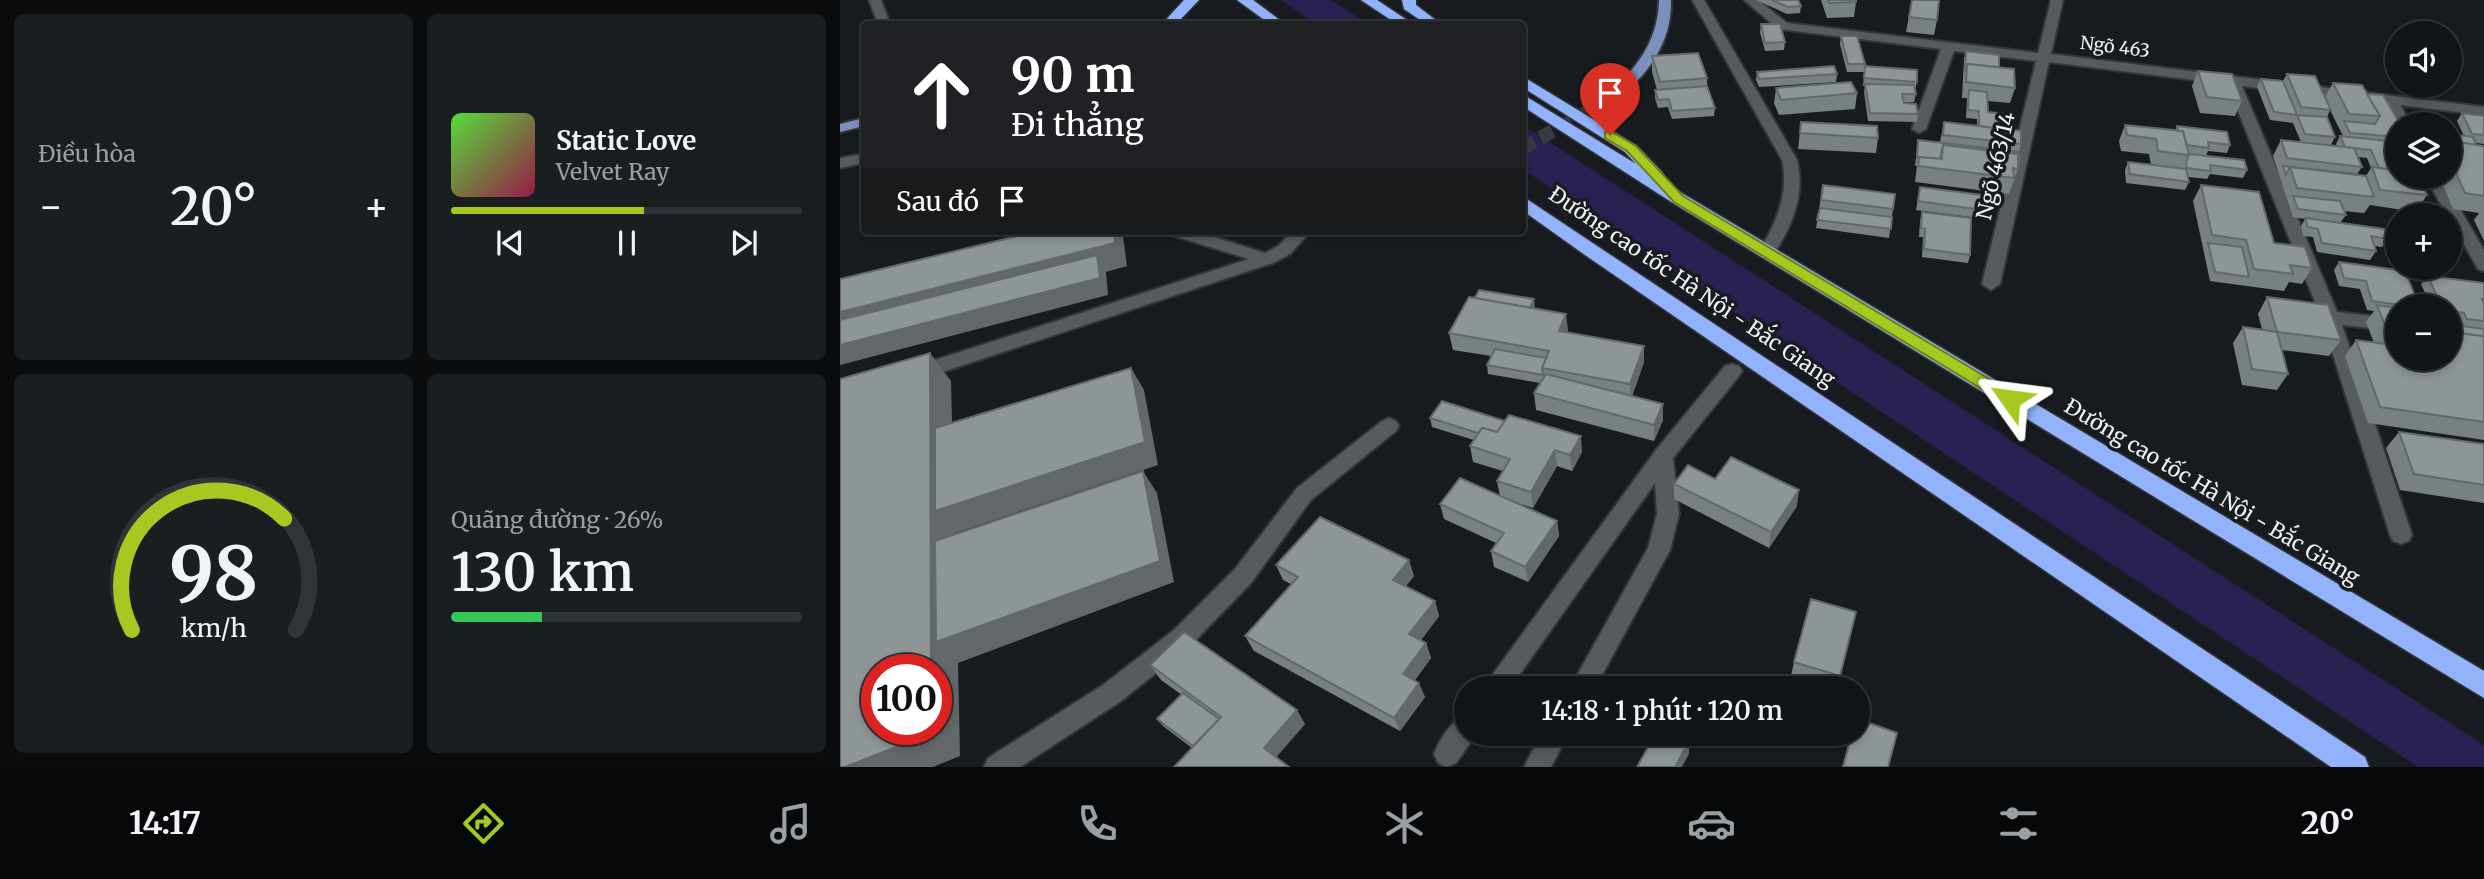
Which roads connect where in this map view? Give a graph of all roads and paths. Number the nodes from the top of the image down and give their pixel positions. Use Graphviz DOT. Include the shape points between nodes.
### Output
graph roads {
  1 [pos="875,0"];
  2 [pos="1192,0"];
  3 [pos="1244,0"];
  4 [pos="1368,0"];
  5 [pos="1409,0"];
  6 [pos="1665,0"];
  7 [pos="1698,0"];
  8 [pos="1750,0"];
  9 [pos="2057,0"];
  10 [pos="883,21"];
  11 [pos="1172,21"];
  12 [pos="1274,21"];
  13 [pos="1401,21"];
  14 [pos="1430,21"];
  15 [pos="1949,46"];
  16 [pos="2043,57"];
  17 [pos="2233,81"];
  18 [pos="1526,83"];
  19 [pos="2390,100"];
  20 [pos="1608,101"];
  21 [pos="1526,102"];
  22 [pos="2484,111"];
  23 [pos="2396,112"];
  24 [pos="861,123"];
  25 [pos="840,128"];
  26 [pos="1919,129"];
  27 [pos="861,160"];
  28 [pos="840,163"];
  29 [pos="1674,196"];
  30 [pos="1526,204"];
  31 [pos="1526,213"];
  32 [pos="2462,216"];
  33 [pos="2474,218"];
  34 [pos="2462,227"];
  35 [pos="1190,235"];
  36 [pos="1299,235"];
  37 [pos="1771,245"];
  38 [pos="1592,251"];
  39 [pos="1267,259"];
  40 [pos="2484,265"];
  41 [pos="1991,285"];
  42 [pos="2330,317"];
  43 [pos="2385,323"];
  44 [pos="1731,371"];
  45 [pos="892,381"];
  46 [pos="1389,426"];
  47 [pos="1663,456"];
  48 [pos="2401,535"];
  49 [pos="1504,676"];
  50 [pos="1588,676"];
  51 [pos="2484,685"];
  52 [pos="1454,744"];
  53 [pos="1549,746"];
  54 [pos="1447,754"];
  55 [pos="997,767"];
  56 [pos="1537,767"];
  57 [pos="2355,767"];
  1 -- 10 [label="street"];
  2 -- 11 [label="highway"];
  3 -- 12 [label="highway"];
  4 -- 13 [label="highway"];
  5 -- 14 [label="highway" via="1409,6"];
  6 -- 20 [label="main road" via="1663,34 1625,88"];
  7 -- 37 [label="street" via="1781,140 1791,165 1790,204"];
  8 -- 15 [label="street, Ngõ 463" via="1783,26"];
  9 -- 16 [label="street"];
  15 -- 16 [label="street, Ngõ 463"];
  15 -- 26 [label="street"];
  16 -- 17 [label="street, Ngõ 463"];
  16 -- 41 [label="street, Ngõ 463/14"];
  17 -- 19 [label="street, Ngõ 463"];
  17 -- 42 [label="street"];
  18 -- 29 [label="highway" via="1632,149"];
  19 -- 22 [label="street, Ngõ 463"];
  19 -- 23 [label="street"];
  21 -- 29 [label="highway, Đường cao tốc Hà Nội - Bắc Giang"];
  24 -- 25 [label="main road"];
  27 -- 28 [label="street"];
  29 -- 51 [label="highway, Đường cao tốc Hà Nội - Bắc Giang"];
  30 -- 38 [label="highway, Đường cao tốc Hà Nội - Bắc Giang"];
  31 -- 38 [label="highway"];
  32 -- 33 [label="street"];
  34 -- 40 [label="street"];
  35 -- 39 [label="street"];
  36 -- 39 [label="street"];
  38 -- 57 [label="highway, Đường cao tốc Hà Nội - Bắc Giang"];
  39 -- 45 [label="street"];
  42 -- 43 [label="street"];
  42 -- 48 [label="street"];
  44 -- 47 [label="street"];
  46 -- 55 [label="street" via="1304,494 1243,576 1182,638 1112,693"];
  47 -- 49 [label="street"];
  47 -- 50 [label="street" via="1668,514 1659,550"];
  52 -- 54 [label="street"];
  53 -- 56 [label="street"];
}
